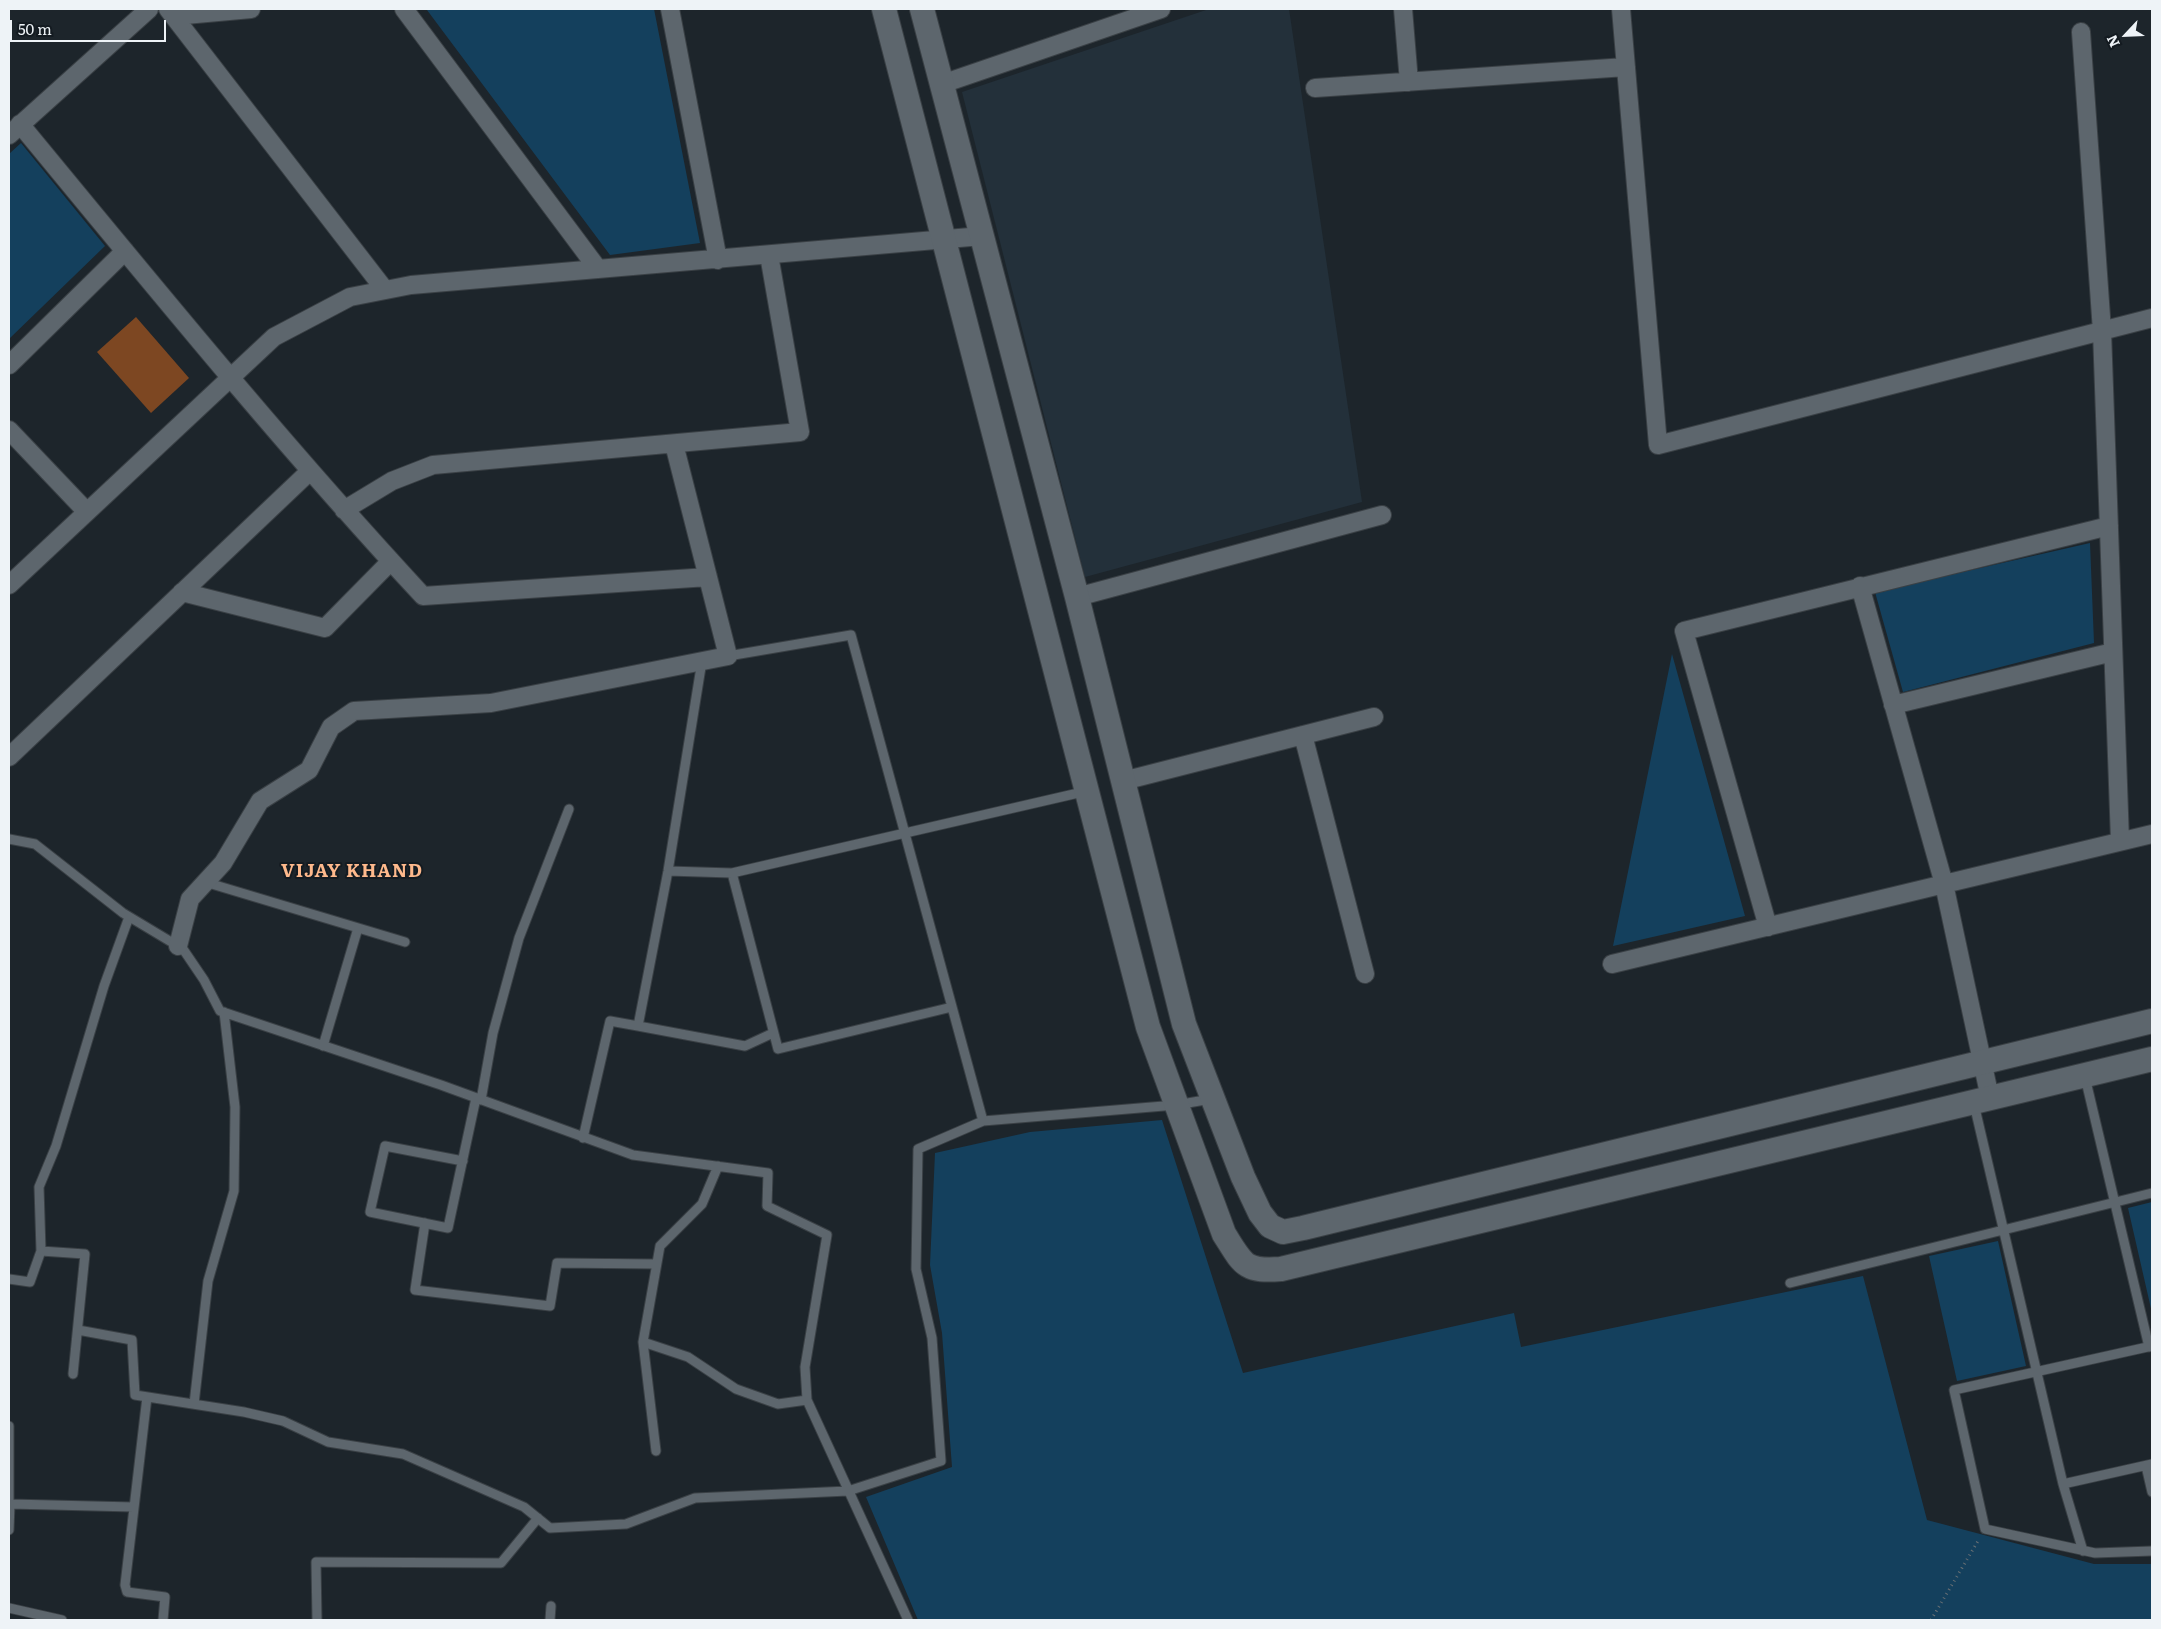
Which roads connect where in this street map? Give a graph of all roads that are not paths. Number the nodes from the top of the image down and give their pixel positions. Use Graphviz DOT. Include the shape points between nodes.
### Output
graph roads {
  1 [pos="149,9"];
  2 [pos="251,9"];
  3 [pos="404,9"];
  4 [pos="670,9"];
  5 [pos="884,9"];
  6 [pos="922,9"];
  7 [pos="1161,9"];
  8 [pos="1404,9"];
  9 [pos="1621,9"];
  10 [pos="171,12"];
  11 [pos="2081,32"];
  12 [pos="1626,67"];
  13 [pos="1409,82"];
  14 [pos="942,84"];
  15 [pos="1316,88"];
  16 [pos="15,130"];
  17 [pos="982,236"];
  18 [pos="945,241"];
  19 [pos="125,251"];
  20 [pos="769,255"];
  21 [pos="718,260"];
  22 [pos="598,270"];
  23 [pos="385,290"];
  24 [pos="2152,318"];
  25 [pos="2102,332"];
  26 [pos="9,365"];
  27 [pos="229,378"];
  28 [pos="9,430"];
  29 [pos="674,444"];
  30 [pos="310,472"];
  31 [pos="344,510"];
  32 [pos="87,512"];
  33 [pos="1382,515"];
  34 [pos="2109,526"];
  35 [pos="391,561"];
  36 [pos="708,577"];
  37 [pos="9,585"];
  38 [pos="1860,586"];
  39 [pos="182,592"];
  40 [pos="1077,596"];
  41 [pos="2113,652"];
  42 [pos="728,656"];
  43 [pos="702,661"];
  44 [pos="1894,705"];
  45 [pos="1374,717"];
  46 [pos="1303,735"];
  47 [pos="9,757"];
  48 [pos="1123,780"];
  49 [pos="1087,790"];
  50 [pos="569,809"];
  51 [pos="905,833"];
  52 [pos="2152,834"];
  53 [pos="9,839"];
  54 [pos="2120,841"];
  55 [pos="668,871"];
  56 [pos="732,873"];
  57 [pos="206,882"];
  58 [pos="1944,884"];
  59 [pos="129,917"];
  60 [pos="1768,926"];
  61 [pos="358,928"];
  62 [pos="405,942"];
  63 [pos="178,946"];
  64 [pos="1612,964"];
  65 [pos="1365,974"];
  66 [pos="952,1007"];
  67 [pos="224,1012"];
  68 [pos="2152,1021"];
  69 [pos="638,1026"];
  70 [pos="773,1033"];
  71 [pos="323,1046"];
  72 [pos="2152,1059"];
  73 [pos="1982,1063"];
  74 [pos="2085,1075"];
  75 [pos="1213,1098"];
  76 [pos="478,1099"];
  77 [pos="1982,1100"];
  78 [pos="1176,1105"];
  79 [pos="983,1120"];
  80 [pos="583,1138"];
  81 [pos="463,1161"];
  82 [pos="718,1166"];
  83 [pos="2152,1193"];
  84 [pos="2115,1202"];
  85 [pos="425,1223"];
  86 [pos="2003,1230"];
  87 [pos="41,1251"];
  88 [pos="656,1264"];
  89 [pos="9,1279"];
  90 [pos="1790,1283"];
  91 [pos="78,1330"];
  92 [pos="643,1342"];
  93 [pos="2151,1347"];
  94 [pos="2037,1372"];
  95 [pos="73,1374"];
  96 [pos="147,1397"];
  97 [pos="807,1400"];
  98 [pos="194,1404"];
  99 [pos="9,1426"];
  100 [pos="656,1451"];
  101 [pos="2149,1465"];
  102 [pos="2063,1484"];
  103 [pos="848,1491"];
  104 [pos="2152,1492"];
  105 [pos="9,1504"];
  106 [pos="134,1507"];
  107 [pos="538,1518"];
  108 [pos="9,1530"];
  109 [pos="2082,1551"];
  110 [pos="2152,1551"];
  111 [pos="551,1606"];
  112 [pos="9,1608"];
  113 [pos="39,1618"];
  114 [pos="62,1620"];
  115 [pos="163,1620"];
  116 [pos="317,1620"];
  117 [pos="550,1620"];
  118 [pos="908,1620"];
  1 -- 16 [label="street"];
  2 -- 10 [label="street"];
  3 -- 22 [label="street"];
  4 -- 21 [label="street"];
  5 -- 18 [label="street"];
  6 -- 14 [label="street"];
  7 -- 14 [label="street"];
  8 -- 13 [label="street"];
  9 -- 12 [label="street"];
  10 -- 23 [label="street"];
  11 -- 25 [label="street"];
  12 -- 13 [label="street"];
  12 -- 25 [label="street" via="1658,445"];
  13 -- 15 [label="street"];
  14 -- 17 [label="street"];
  16 -- 19 [label="street"];
  17 -- 18 [label="street"];
  17 -- 40 [label="street"];
  18 -- 20 [label="street"];
  18 -- 49 [label="street"];
  19 -- 26 [label="street"];
  19 -- 27 [label="street"];
  20 -- 21 [label="street"];
  20 -- 29 [label="street" via="800,432"];
  21 -- 22 [label="street"];
  22 -- 23 [label="street" via="410,285"];
  23 -- 27 [label="street" via="350,297 274,337"];
  24 -- 25 [label="street"];
  25 -- 34 [label="street"];
  27 -- 30 [label="street"];
  27 -- 32 [label="street"];
  28 -- 32 [label="street"];
  29 -- 31 [label="street" via="433,465 392,481"];
  29 -- 36 [label="street"];
  30 -- 31 [label="street"];
  30 -- 39 [label="street"];
  31 -- 35 [label="street"];
  32 -- 37 [label="street"];
  33 -- 40 [label="street"];
  34 -- 38 [label="street"];
  34 -- 41 [label="street"];
  35 -- 36 [label="street" via="423,596"];
  35 -- 39 [label="street" via="325,628"];
  36 -- 42 [label="street"];
  38 -- 44 [label="street"];
  38 -- 60 [label="street" via="1684,631"];
  39 -- 47 [label="street"];
  40 -- 48 [label="street"];
  41 -- 44 [label="street"];
  41 -- 54 [label="street"];
  42 -- 43 [label="street"];
  42 -- 51 [label="lane" via="851,635"];
  43 -- 55 [label="lane"];
  43 -- 57 [label="street" via="491,703 354,710 331,727 309,770 260,802 223,863"];
  44 -- 58 [label="street"];
  45 -- 46 [label="street"];
  46 -- 48 [label="street"];
  46 -- 65 [label="street"];
  48 -- 75 [label="street" via="1184,1024"];
  49 -- 51 [label="lane"];
  49 -- 78 [label="street" via="1148,1027"];
  50 -- 76 [label="lane" via="518,938"];
  51 -- 56 [label="lane"];
  51 -- 66 [label="lane"];
  52 -- 54 [label="street"];
  53 -- 59 [label="lane" via="35,844"];
  54 -- 58 [label="street"];
  55 -- 56 [label="lane"];
  55 -- 69 [label="lane"];
  56 -- 70 [label="lane"];
  57 -- 61 [label="lane"];
  57 -- 63 [label="street" via="190,899"];
  58 -- 60 [label="street"];
  58 -- 73 [label="street"];
  59 -- 63 [label="lane"];
  59 -- 87 [label="lane" via="40,1187"];
  60 -- 64 [label="street"];
  61 -- 62 [label="lane"];
  61 -- 71 [label="lane"];
  63 -- 67 [label="lane" via="183,948 220,1011"];
  66 -- 70 [label="lane" via="778,1050"];
  66 -- 79 [label="lane"];
  67 -- 71 [label="lane"];
  67 -- 98 [label="lane" via="235,1107 234,1191 208,1281"];
  68 -- 73 [label="street"];
  69 -- 70 [label="lane" via="745,1046"];
  69 -- 80 [label="lane" via="610,1021"];
  71 -- 76 [label="lane"];
  72 -- 74 [label="street"];
  73 -- 75 [label="street" via="1283,1232 1270,1226 1260,1212"];
  73 -- 77 [label="street"];
  74 -- 77 [label="street"];
  74 -- 84 [label="lane"];
  75 -- 78 [label="lane"];
  76 -- 80 [label="lane"];
  76 -- 81 [label="lane"];
  77 -- 78 [label="street" via="1281,1269 1259,1271 1242,1262 1224,1234"];
  77 -- 86 [label="lane"];
  78 -- 79 [label="lane"];
  79 -- 103 [label="lane" via="918,1149 916,1269 932,1338 941,1461"];
  80 -- 82 [label="lane" via="633,1156"];
  81 -- 85 [label="lane" via="448,1228"];
  81 -- 85 [label="lane" via="385,1146 370,1212"];
  82 -- 88 [label="lane" via="702,1204 660,1246"];
  82 -- 97 [label="lane" via="768,1173 767,1206 826,1235 804,1367"];
  83 -- 84 [label="lane"];
  84 -- 86 [label="lane"];
  84 -- 93 [label="lane"];
  85 -- 88 [label="lane" via="414,1290 550,1306 557,1263"];
  86 -- 90 [label="lane"];
  86 -- 94 [label="lane"];
  87 -- 89 [label="lane" via="30,1282"];
  87 -- 91 [label="lane" via="85,1254"];
  88 -- 92 [label="lane"];
  91 -- 95 [label="lane"];
  91 -- 96 [label="lane" via="132,1340 135,1395"];
  92 -- 97 [label="lane" via="688,1357 736,1389 778,1404"];
  92 -- 100 [label="lane"];
  93 -- 94 [label="lane"];
  94 -- 102 [label="lane"];
  94 -- 109 [label="lane" via="1954,1390 1985,1529"];
  96 -- 98 [label="lane"];
  96 -- 106 [label="lane"];
  97 -- 103 [label="lane"];
  98 -- 107 [label="lane" via="283,1420 328,1442 403,1454 524,1507"];
  99 -- 105 [label="lane"];
  101 -- 102 [label="lane"];
  101 -- 104 [label="lane"];
  102 -- 109 [label="lane"];
  103 -- 107 [label="lane" via="695,1498 626,1524 550,1528"];
  103 -- 118 [label="lane"];
  105 -- 106 [label="lane"];
  105 -- 108 [label="lane"];
  106 -- 115 [label="lane" via="125,1584 128,1592 165,1597"];
  107 -- 116 [label="lane" via="501,1563 316,1562"];
  109 -- 110 [label="lane" via="2095,1554"];
  111 -- 117 [label="lane"];
  112 -- 113 [label="lane"];
  113 -- 114 [label="lane"];
}
